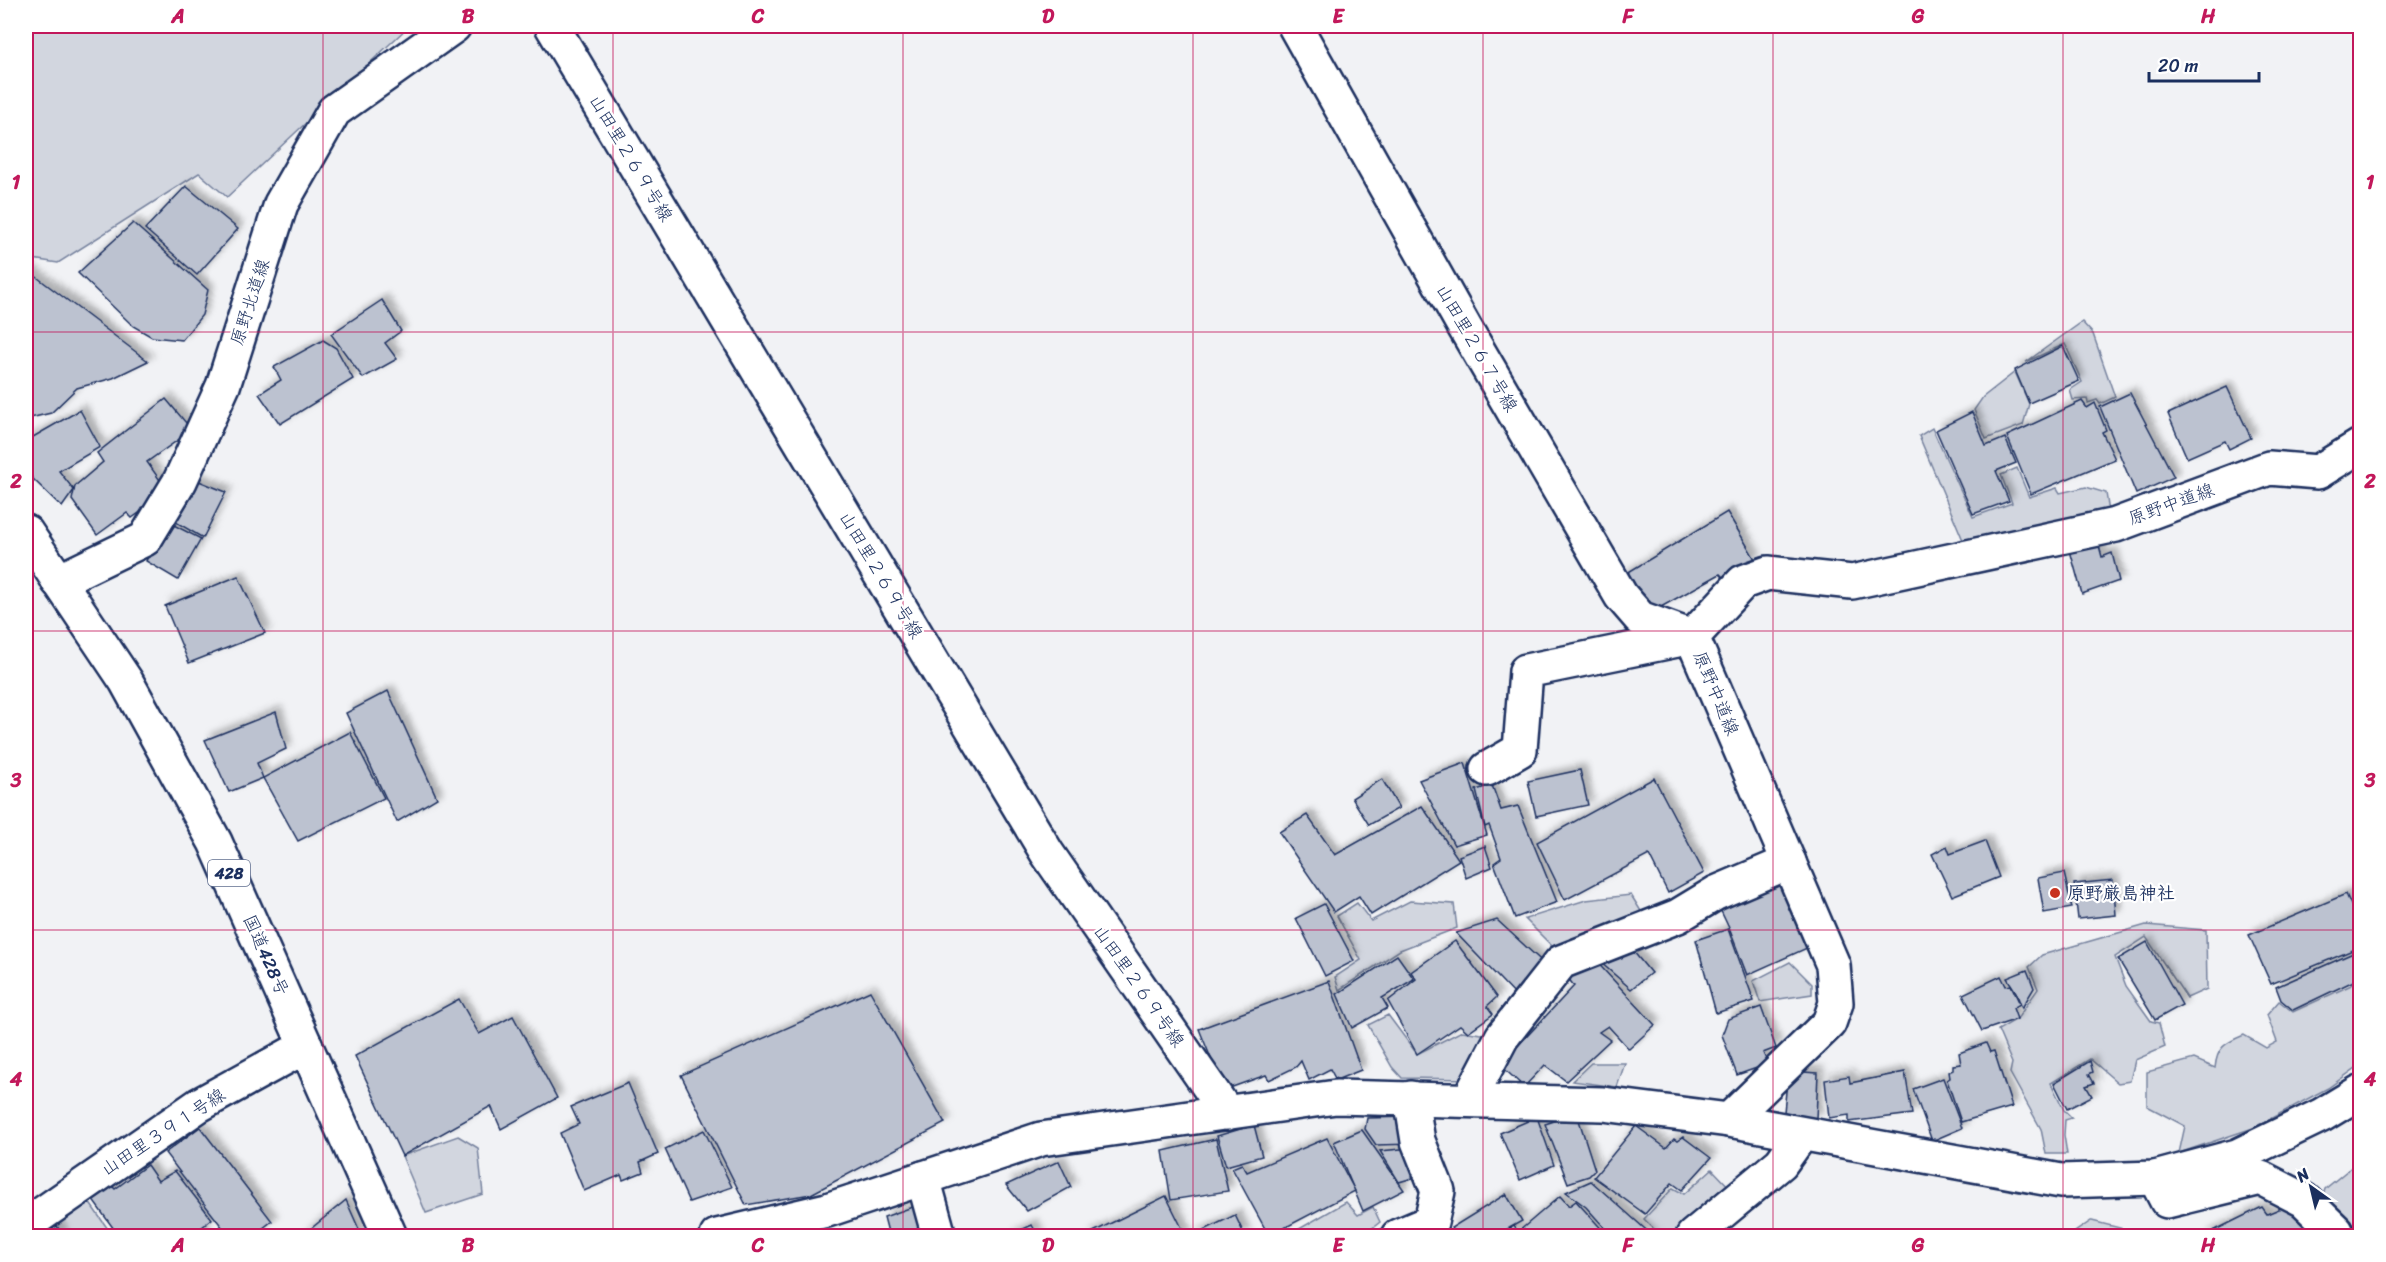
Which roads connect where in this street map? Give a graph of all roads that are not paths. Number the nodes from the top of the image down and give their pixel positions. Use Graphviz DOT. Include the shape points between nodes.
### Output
graph roads {
  1 [pos="454,26"];
  2 [pos="552,26"];
  3 [pos="1295,26"];
  4 [pos="2361,446"];
  5 [pos="26,532"];
  6 [pos="43,571"];
  7 [pos="1692,637"];
  8 [pos="1487,769"];
  9 [pos="1789,862"];
  10 [pos="306,1046"];
  11 [pos="2361,1092"];
  12 [pos="1411,1098"];
  13 [pos="1469,1100"];
  14 [pos="1227,1113"];
  15 [pos="1729,1120"];
  16 [pos="1801,1135"];
  17 [pos="922,1178"];
  18 [pos="2156,1178"];
  19 [pos="26,1225"];
  20 [pos="390,1236"];
  21 [pos="717,1236"];
  22 [pos="939,1236"];
  23 [pos="1398,1236"];
  24 [pos="1694,1236"];
  25 [pos="2338,1236"];
  1 -- 6 [label="main road, 原野北道線" via="334,111 281,204 223,386 180,481 145,539"];
  2 -- 14 [label="main road, 山田里２６９号線" via="1047,853"];
  3 -- 7 [label="main road, 山田里２６７号線" via="1621,596 1640,618"];
  4 -- 7 [label="main road, 原野中道線" via="2318,472 2269,468 2116,525 1852,582 1768,573 1743,582"];
  5 -- 6 [label="main road, 国道428号 / 428"];
  6 -- 10 [label="main road, 国道428号 / 428" via="126,681 215,842"];
  7 -- 8 [label="main road" via="1526,670 1520,750"];
  7 -- 9 [label="main road, 原野中道線"];
  9 -- 13 [label="main road" via="1716,893 1678,916 1561,962 1502,1037"];
  9 -- 15 [label="main road, 原野中道線" via="1833,965 1836,1003 1829,1023"];
  10 -- 19 [label="main road, 山田里３９１号線" via="199,1105"];
  10 -- 20 [label="main road, 国道428号 / 428"];
  11 -- 18 [label="main road" via="2237,1155"];
  12 -- 13 [label="main road"];
  12 -- 14 [label="main road" via="1336,1097"];
  12 -- 23 [label="main road" via="1418,1141 1438,1191 1431,1222"];
  13 -- 15 [label="main road" via="1604,1104"];
  14 -- 17 [label="main road" via="1041,1139"];
  15 -- 16 [label="main road"];
  16 -- 18 [label="main road" via="2061,1181"];
  16 -- 24 [label="main road" via="1781,1163"];
  17 -- 21 [label="main road" via="827,1210"];
  17 -- 22 [label="main road"];
  18 -- 25 [label="main road" via="2167,1200 2261,1178 2304,1200"];
}
